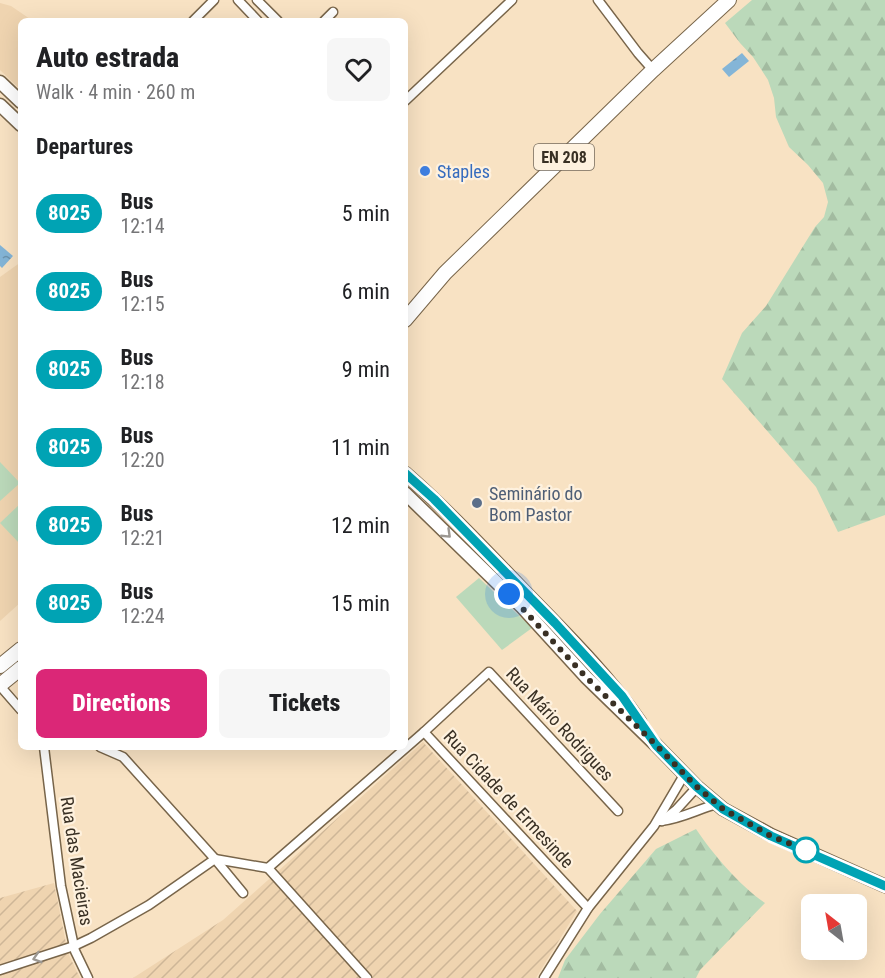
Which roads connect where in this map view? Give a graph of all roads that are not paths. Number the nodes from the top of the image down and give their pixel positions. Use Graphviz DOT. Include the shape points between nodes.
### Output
graph roads {
  1 [pos="214,0"];
  2 [pos="238,0"];
  3 [pos="257,0"];
  4 [pos="512,0"];
  5 [pos="598,0"];
  6 [pos="729,0"];
  7 [pos="333,12"];
  8 [pos="196,18"];
  9 [pos="255,18"];
  10 [pos="275,18"];
  11 [pos="327,18"];
  12 [pos="653,70"];
  13 [pos="0,82"];
  14 [pos="408,98"];
  15 [pos="18,99"];
  16 [pos="0,105"];
  17 [pos="18,122"];
  18 [pos="408,316"];
  19 [pos="408,476"];
  20 [pos="408,496"];
  21 [pos="18,651"];
  22 [pos="0,666"];
  23 [pos="18,670"];
  24 [pos="0,685"];
  25 [pos="18,706"];
  26 [pos="424,732"];
  27 [pos="656,745"];
  28 [pos="408,746"];
  29 [pos="44,750"];
  30 [pos="107,750"];
  31 [pos="403,750"];
  32 [pos="684,775"];
  33 [pos="697,787"];
  34 [pos="717,804"];
  35 [pos="618,811"];
  36 [pos="658,823"];
  37 [pos="215,859"];
  38 [pos="268,868"];
  39 [pos="885,886"];
  40 [pos="243,893"];
  41 [pos="588,908"];
  42 [pos="74,946"];
  43 [pos="0,970"];
  44 [pos="88,978"];
  45 [pos="367,978"];
  46 [pos="544,978"];
  1 -- 8 [label="street"];
  2 -- 9 [label="street"];
  3 -- 10 [label="street"];
  4 -- 14 [label="street"];
  5 -- 12 [label="street"];
  6 -- 12 [label="main road, EN 208"];
  7 -- 11 [label="street"];
  12 -- 18 [label="main road, EN 208" via="445,273"];
  13 -- 15 [label="main road"];
  16 -- 17 [label="main road"];
  19 -- 27 [label="main road" via="555,623 622,696"];
  20 -- 27 [label="main road, one-way"];
  21 -- 22 [label="main road"];
  23 -- 24 [label="main road"];
  24 -- 25 [label="street"];
  26 -- 28 [label="street, Rua Cidade de Ermesinde"];
  26 -- 35 [label="street, Rua Mário Rodrigues" via="489,672"];
  26 -- 41 [label="street, Rua Cidade de Ermesinde"];
  27 -- 32 [label="main road"];
  29 -- 42 [label="street, Rua das Macieiras" via="61,886"];
  30 -- 37 [label="street" via="123,757"];
  31 -- 38 [label="street, Rua Cidade de Ermesinde"];
  32 -- 33 [label="main road"];
  32 -- 36 [label="street"];
  33 -- 34 [label="main road"];
  33 -- 36 [label="street"];
  34 -- 36 [label="street"];
  34 -- 39 [label="main road" via="771,836"];
  36 -- 41 [label="street"];
  37 -- 38 [label="street"];
  37 -- 40 [label="street"];
  37 -- 42 [label="street" via="149,905"];
  38 -- 45 [label="street"];
  41 -- 46 [label="street"];
  42 -- 43 [label="street, one-way"];
  42 -- 44 [label="street, Rua das Macieiras"];
}
